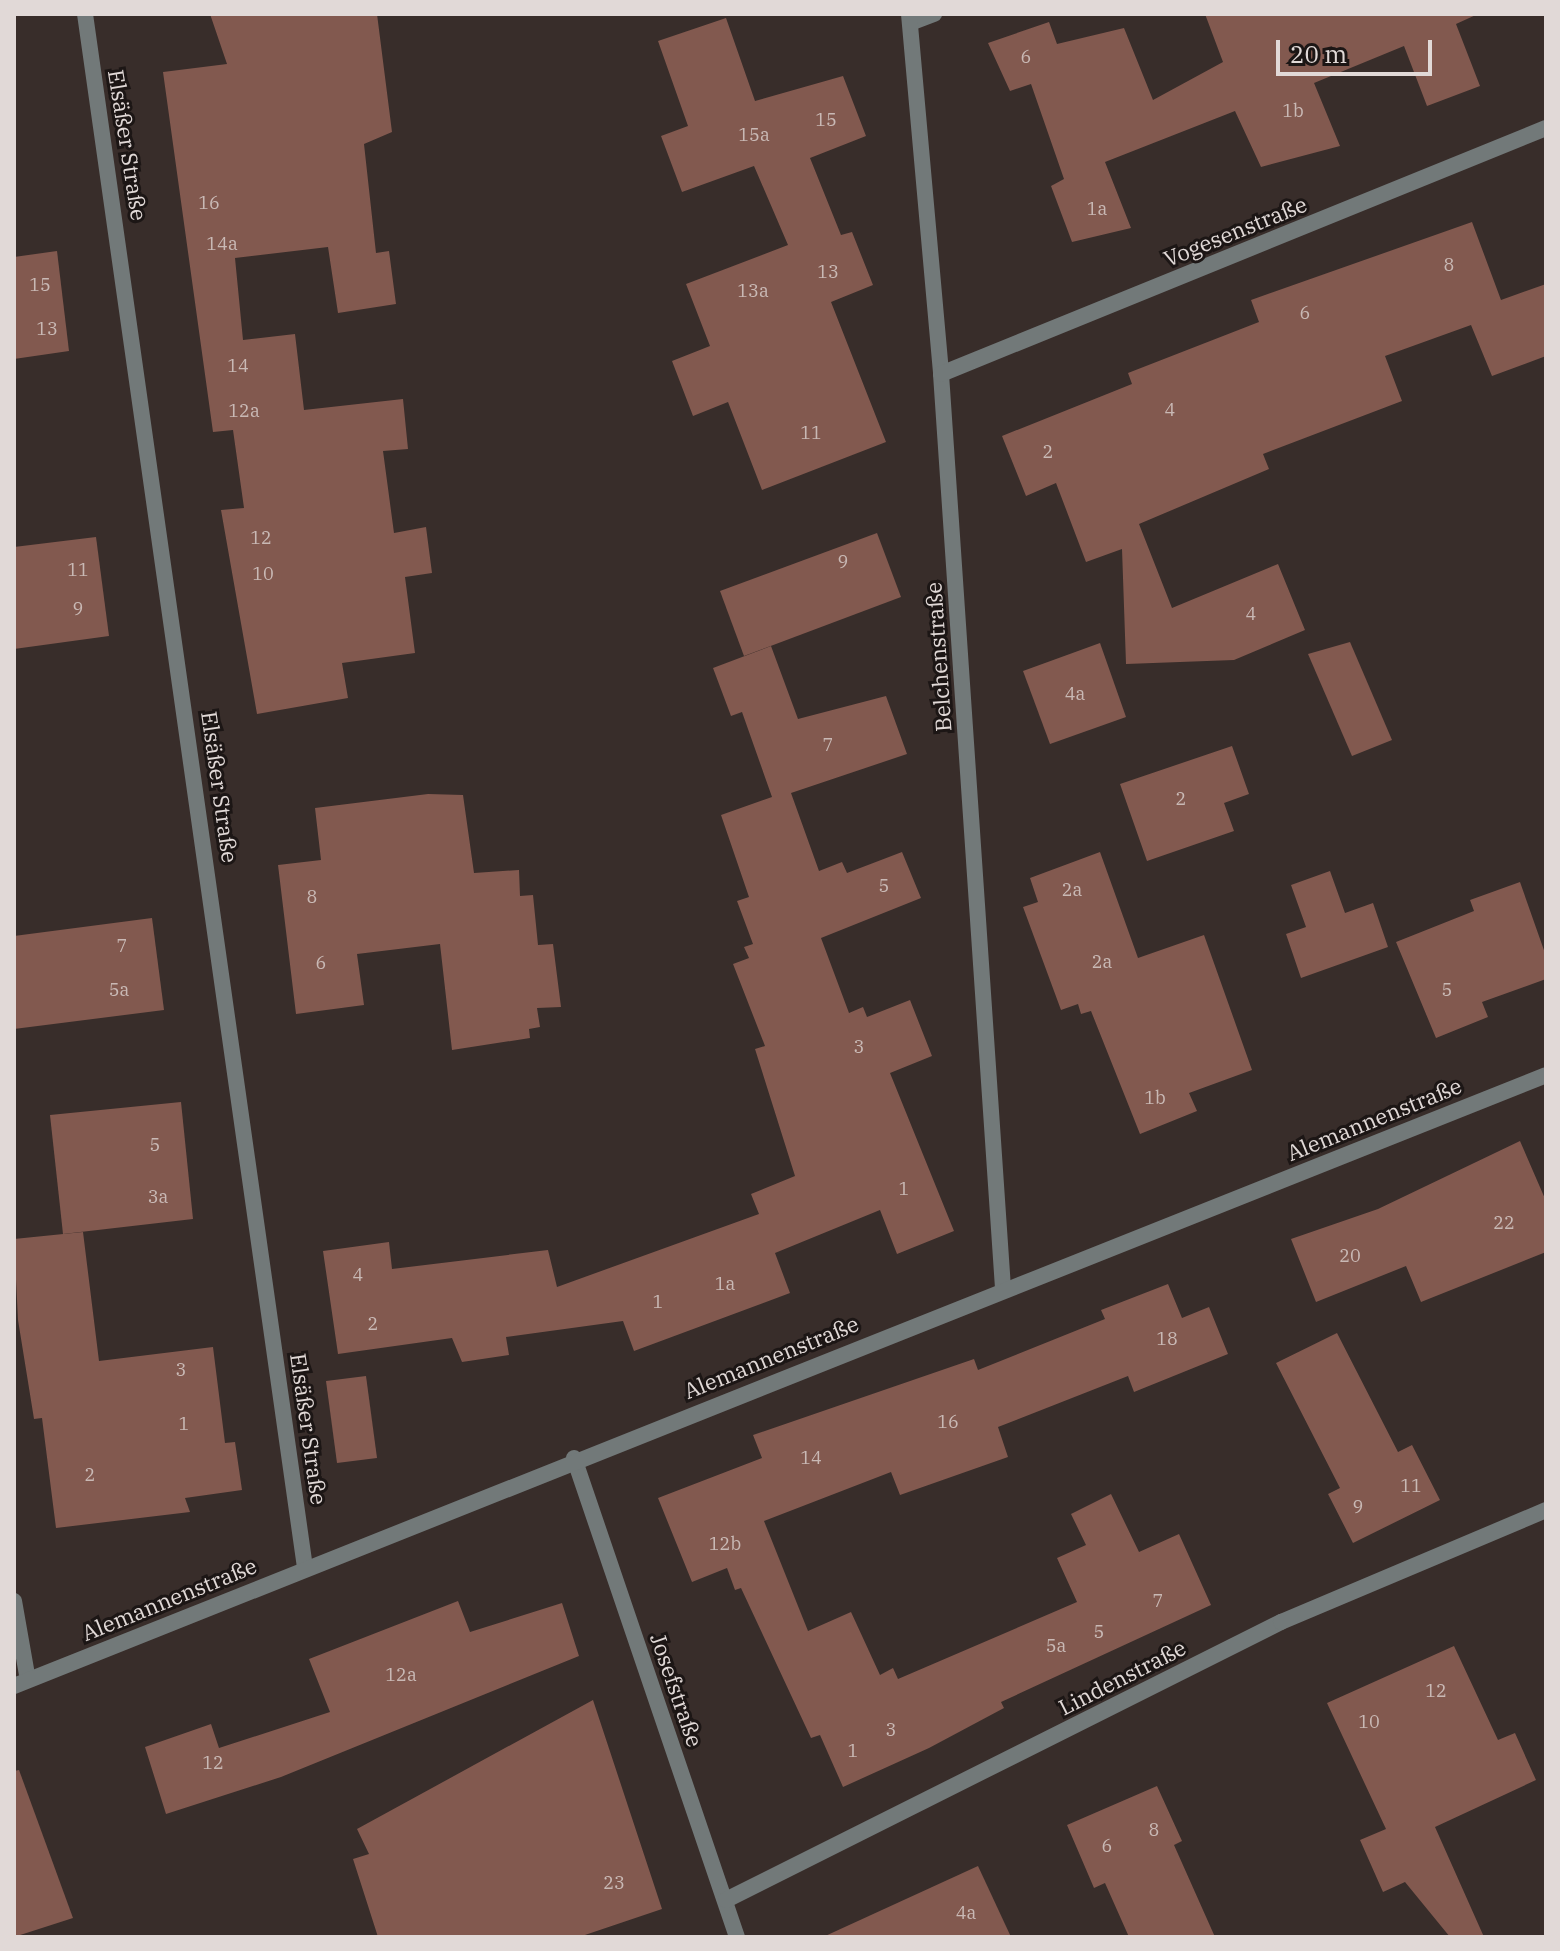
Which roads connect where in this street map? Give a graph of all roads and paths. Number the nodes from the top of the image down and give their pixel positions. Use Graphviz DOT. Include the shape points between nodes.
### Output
graph roads {
  1 [pos="85,14"];
  2 [pos="934,14"];
  3 [pos="910,18"];
  4 [pos="1546,128"];
  5 [pos="941,374"];
  6 [pos="1546,1075"];
  7 [pos="1003,1289"];
  8 [pos="574,1458"];
  9 [pos="1546,1510"];
  10 [pos="305,1567"];
  11 [pos="14,1601"];
  12 [pos="21,1683"];
  13 [pos="726,1900"];
  14 [pos="737,1937"];
  1 -- 10 [label="street, Elsäßer Straße"];
  2 -- 3 [label="street, Belchenstraße"];
  3 -- 5 [label="street, Belchenstraße"];
  4 -- 5 [label="street, Vogesenstraße"];
  5 -- 7 [label="street, Belchenstraße"];
  6 -- 7 [label="street, Alemannenstraße"];
  7 -- 8 [label="street, Alemannenstraße"];
  8 -- 10 [label="street, Alemannenstraße"];
  8 -- 13 [label="street, Josefstraße"];
  9 -- 13 [label="street, Lindenstraße" via="1281,1622"];
  10 -- 12 [label="street, Alemannenstraße"];
  11 -- 12 [label="street"];
  13 -- 14 [label="street, Josefstraße"];
}
